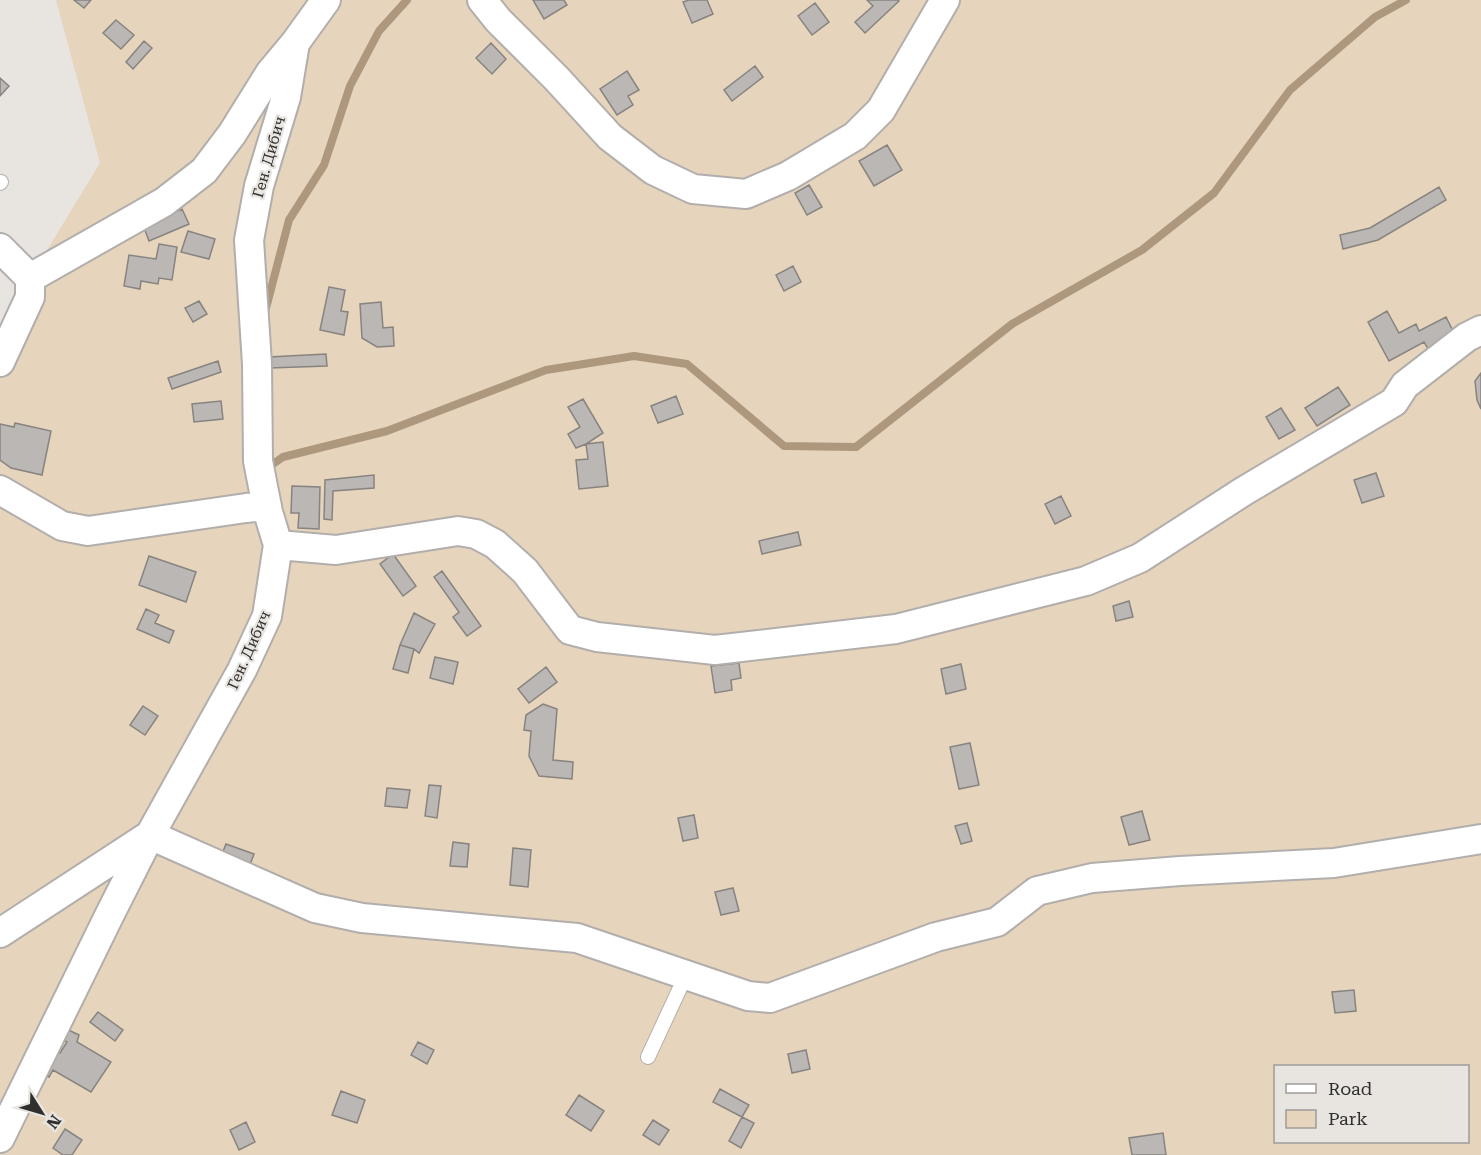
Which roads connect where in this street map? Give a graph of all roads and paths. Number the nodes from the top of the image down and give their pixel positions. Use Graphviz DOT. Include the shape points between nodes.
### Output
graph roads {
  1 [pos="326,0"];
  2 [pos="482,0"];
  3 [pos="945,0"];
  4 [pos="295,43"];
  5 [pos="0,248"];
  6 [pos="30,278"];
  7 [pos="1481,330"];
  8 [pos="3,346"];
  9 [pos="0,490"];
  10 [pos="267,506"];
  11 [pos="278,545"];
  12 [pos="150,835"];
  13 [pos="1481,839"];
  14 [pos="0,933"];
  15 [pos="686,975"];
  16 [pos="648,1057"];
  17 [pos="0,1138"];
  1 -- 4 [label="street"];
  2 -- 3 [label="street" via="610,137 653,170 693,189 746,194 788,176 855,136 881,110"];
  4 -- 6 [label="street" via="204,171 164,202"];
  4 -- 10 [label="street, Ген. Дибич" via="286,97 259,186 249,240 258,364 258,461"];
  5 -- 6 [label="street"];
  6 -- 8 [label="street" via="30,297"];
  7 -- 11 [label="street" via="1467,336 1405,385 1394,402 1140,558 1086,581 896,629 715,650 597,637 570,630 525,571 495,544 476,534 458,531 336,550"];
  9 -- 10 [label="street" via="62,526 88,531"];
  10 -- 11 [label="street, Ген. Дибич"];
  11 -- 12 [label="street, Ген. Дибич" via="267,616 242,670"];
  12 -- 14 [label="street"];
  12 -- 15 [label="street" via="315,908 362,918 577,938"];
  12 -- 17 [label="street, Ген. Дибич"];
  13 -- 15 [label="street" via="1334,863 1092,878 1037,891 997,922 936,937 770,998 748,996"];
  15 -- 16 [label="lane"];
}
